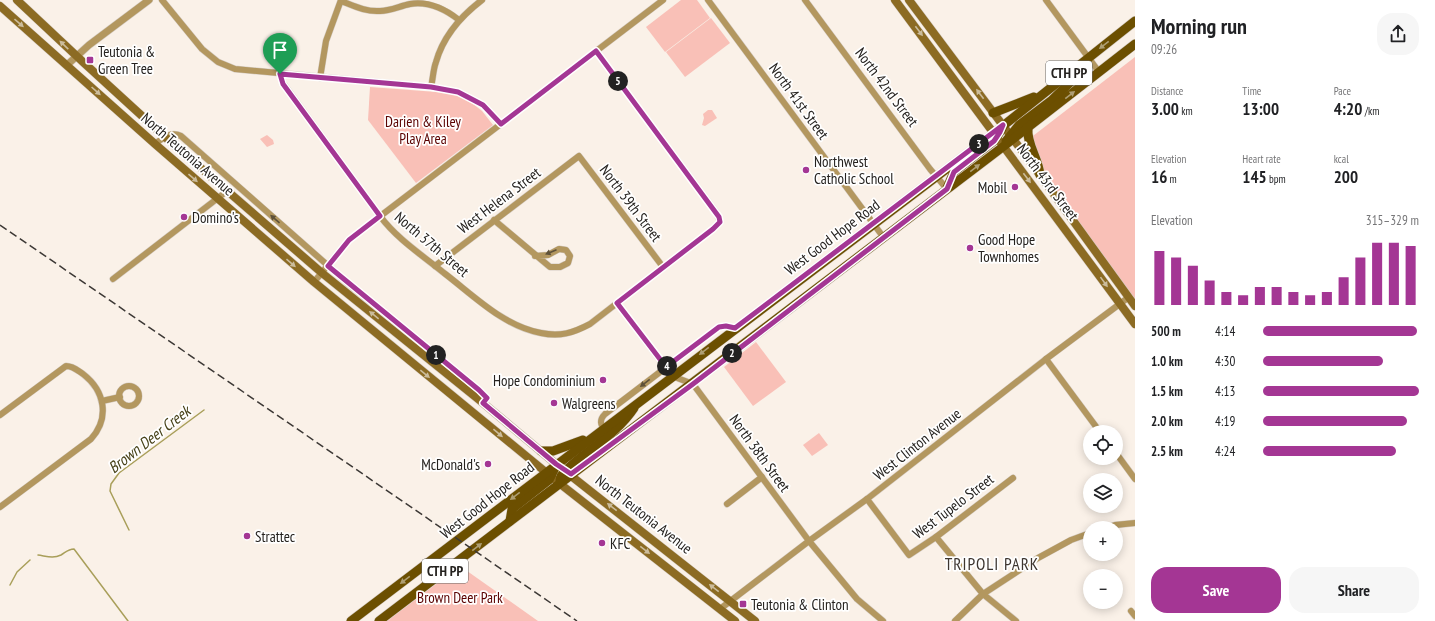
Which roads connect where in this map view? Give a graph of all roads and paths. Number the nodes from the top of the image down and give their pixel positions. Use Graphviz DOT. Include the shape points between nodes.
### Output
graph roads {
  1 [pos="18,0"];
  2 [pos="149,0"];
  3 [pos="162,0"];
  4 [pos="341,0"];
  5 [pos="482,0"];
  6 [pos="663,0"];
  7 [pos="708,0"];
  8 [pos="806,0"];
  9 [pos="896,0"];
  10 [pos="909,0"];
  11 [pos="1046,0"];
  12 [pos="0,6"];
  13 [pos="459,20"];
  14 [pos="1135,21"];
  15 [pos="1135,44"];
  16 [pos="596,51"];
  17 [pos="76,56"];
  18 [pos="1088,58"];
  19 [pos="67,65"];
  20 [pos="1099,72"];
  21 [pos="280,74"];
  22 [pos="320,78"];
  23 [pos="431,87"];
  24 [pos="1041,95"];
  25 [pos="993,113"];
  26 [pos="501,124"];
  27 [pos="1003,125"];
  28 [pos="1028,128"];
  29 [pos="995,135"];
  30 [pos="165,137"];
  31 [pos="1012,137"];
  32 [pos="155,144"];
  33 [pos="1004,146"];
  34 [pos="579,156"];
  35 [pos="936,175"];
  36 [pos="1040,175"];
  37 [pos="947,189"];
  38 [pos="227,191"];
  39 [pos="217,199"];
  40 [pos="380,216"];
  41 [pos="494,220"];
  42 [pos="873,223"];
  43 [pos="884,238"];
  44 [pos="535,256"];
  45 [pos="328,266"];
  46 [pos="435,266"];
  47 [pos="663,267"];
  48 [pos="322,273"];
  49 [pos="113,279"];
  50 [pos="314,282"];
  51 [pos="1129,297"];
  52 [pos="617,303"];
  53 [pos="1120,304"];
  54 [pos="1135,306"];
  55 [pos="1135,324"];
  56 [pos="735,328"];
  57 [pos="1046,359"];
  58 [pos="666,367"];
  59 [pos="672,376"];
  60 [pos="693,384"];
  61 [pos="120,397"];
  62 [pos="485,400"];
  63 [pos="102,401"];
  64 [pos="0,415"];
  65 [pos="1095,425"];
  66 [pos="607,431"];
  67 [pos="592,437"];
  68 [pos="540,451"];
  69 [pos="1123,463"];
  70 [pos="556,464"];
  71 [pos="568,472"];
  72 [pos="549,474"];
  73 [pos="762,477"];
  74 [pos="1013,478"];
  75 [pos="1135,479"];
  76 [pos="559,483"];
  77 [pos="867,499"];
  78 [pos="727,504"];
  79 [pos="0,507"];
  80 [pos="510,521"];
  81 [pos="1135,523"];
  82 [pos="1123,524"];
  83 [pos="1083,535"];
  84 [pos="936,537"];
  85 [pos="809,541"];
  86 [pos="982,594"];
  87 [pos="731,601"];
  88 [pos="720,609"];
  89 [pos="1131,611"];
  90 [pos="1135,616"];
  91 [pos="351,621"];
  92 [pos="379,621"];
  93 [pos="735,621"];
  94 [pos="755,621"];
  95 [pos="883,621"];
  96 [pos="955,621"];
  97 [pos="1016,621"];
  17 -- 1 [label="main road, North Teutonia Avenue, one-way"];
  2 -- 17 [label="street"];
  3 -- 21 [label="street" via="202,49 218,62 235,69"];
  4 -- 13 [label="street" via="362,10 380,11 424,3 441,8"];
  4 -- 22 [label="street" via="326,41"];
  5 -- 13 [label="street"];
  6 -- 16 [label="street"];
  7 -- 42 [label="street, North 41st Street"];
  8 -- 35 [label="street, North 42nd Street"];
  9 -- 29 [label="main road, North 43rd Street, one-way"];
  25 -- 10 [label="main road, North 43rd Street, one-way"];
  11 -- 18 [label="street"];
  12 -- 19 [label="main road, North Teutonia Avenue, one-way"];
  13 -- 23 [label="street" via="444,41"];
  14 -- 18 [label="main road, West Good Hope Road / CTH PP, one-way"];
  15 -- 20 [label="main road, CTH PP"];
  16 -- 26 [label="street"];
  16 -- 47 [label="street" via="716,212 720,222"];
  17 -- 19 [label="street"];
  17 -- 30 [label="main road, North Teutonia Avenue"];
  18 -- 20 [label="street"];
  18 -- 24 [label="main road, West Good Hope Road / CTH PP"];
  18 -- 31 [label="main road" via="1085,68 1052,100 1019,125"];
  19 -- 32 [label="main road, North Teutonia Avenue, one-way"];
  28 -- 20 [label="main road, CTH PP, one-way"];
  21 -- 22 [label="street"];
  21 -- 40 [label="street, North 37th Street" via="283,84"];
  22 -- 23 [label="street"];
  23 -- 26 [label="street" via="458,92 483,105"];
  24 -- 25 [label="main road"];
  24 -- 27 [label="main road, West Good Hope Road / CTH PP"];
  25 -- 27 [label="main road, North 43rd Street"];
  26 -- 40 [label="street"];
  27 -- 29 [label="main road, West Good Hope Road / CTH PP"];
  27 -- 31 [label="main road, North 43rd Street"];
  28 -- 31 [label="main road, CTH PP"];
  28 -- 36 [label="main road"];
  29 -- 33 [label="main road, North 43rd Street"];
  29 -- 35 [label="main road, West Good Hope Road / CTH PP"];
  29 -- 37 [label="main road" via="989,145 954,172"];
  30 -- 32 [label="street"];
  30 -- 38 [label="main road, North Teutonia Avenue"];
  45 -- 30 [label="street, North Teutonia Avenue, one-way" via="181,136 171,134"];
  31 -- 33 [label="main road"];
  31 -- 36 [label="main road, North 43rd Street"];
  32 -- 39 [label="main road, North Teutonia Avenue, one-way"];
  37 -- 33 [label="main road, West Good Hope Road, one-way"];
  33 -- 53 [label="main road, North 43rd Street, one-way"];
  34 -- 41 [label="street, West Helena Street"];
  34 -- 47 [label="street, North 39th Street"];
  35 -- 37 [label="street, North 42nd Street"];
  35 -- 42 [label="main road, West Good Hope Road / CTH PP"];
  36 -- 51 [label="main road, North 43rd Street"];
  37 -- 43 [label="main road, West Good Hope Road"];
  38 -- 39 [label="street"];
  38 -- 48 [label="main road, North Teutonia Avenue"];
  39 -- 49 [label="street"];
  39 -- 50 [label="main road, North Teutonia Avenue, one-way"];
  40 -- 45 [label="street" via="349,240"];
  40 -- 46 [label="street, North 37th Street" via="394,233"];
  41 -- 44 [label="street"];
  41 -- 46 [label="street, West Helena Street"];
  42 -- 43 [label="street, North 41st Street"];
  42 -- 56 [label="main road, West Good Hope Road / CTH PP"];
  43 -- 60 [label="main road, West Good Hope Road"];
  44 -- 44 [label="street, one-way" via="550,267 560,267 568,263 570,256 566,250 559,249 548,255"];
  45 -- 48 [label="street"];
  45 -- 62 [label="street, North Teutonia Avenue" via="479,390"];
  46 -- 52 [label="street, North 37th Street" via="493,311 521,328 541,333 557,335 574,332 590,324"];
  47 -- 52 [label="street"];
  48 -- 50 [label="street"];
  62 -- 48 [label="main road, North Teutonia Avenue, one-way"];
  50 -- 72 [label="main road, North Teutonia Avenue, one-way"];
  51 -- 53 [label="street, West Clinton Avenue"];
  51 -- 54 [label="main road, North 43rd Street"];
  52 -- 58 [label="street"];
  53 -- 55 [label="main road, North 43rd Street"];
  53 -- 57 [label="street, West Clinton Avenue"];
  56 -- 58 [label="street, West Good Hope Road" via="719,327"];
  56 -- 59 [label="main road, West Good Hope Road / CTH PP, one-way"];
  57 -- 65 [label="street"];
  57 -- 77 [label="street, West Clinton Avenue"];
  58 -- 59 [label="street"];
  58 -- 66 [label="street, West Good Hope Road, one-way" via="605,414"];
  59 -- 60 [label="street"];
  59 -- 66 [label="main road, West Good Hope Road / CTH PP" via="640,400 628,417"];
  60 -- 66 [label="main road, West Good Hope Road"];
  60 -- 73 [label="street, North 38th Street"];
  61 -- 63 [label="street"];
  62 -- 68 [label="main road, North Teutonia Avenue"];
  63 -- 64 [label="street" via="92,382 68,366"];
  63 -- 79 [label="street" via="102,420 91,439"];
  66 -- 67 [label="main road, West Good Hope Road"];
  66 -- 71 [label="main road"];
  67 -- 68 [label="main road" via="553,451"];
  67 -- 70 [label="main road, West Good Hope Road"];
  68 -- 70 [label="main road, North Teutonia Avenue"];
  69 -- 75 [label="street"];
  70 -- 71 [label="main road, North Teutonia Avenue"];
  70 -- 72 [label="main road"];
  71 -- 76 [label="main road" via="561,476"];
  87 -- 71 [label="main road, North Teutonia Avenue, one-way"];
  72 -- 76 [label="main road, North Teutonia Avenue"];
  72 -- 80 [label="main road" via="546,484 512,509"];
  72 -- 91 [label="main road, West Good Hope Road / CTH PP, one-way"];
  73 -- 78 [label="street"];
  73 -- 85 [label="street, North 38th Street"];
  74 -- 84 [label="street, West Tupelo Street"];
  76 -- 80 [label="main road, West Good Hope Road / CTH PP"];
  76 -- 88 [label="main road, North Teutonia Avenue, one-way"];
  77 -- 84 [label="street, West Tupelo Street" via="909,555"];
  77 -- 85 [label="street, West Clinton Avenue"];
  92 -- 80 [label="main road, West Good Hope Road / CTH PP, one-way"];
  81 -- 82 [label="street"];
  83 -- 86 [label="street" via="1038,558"];
  84 -- 86 [label="street"];
  85 -- 87 [label="street, West Clinton Avenue"];
  85 -- 95 [label="street, North 38th Street" via="857,599"];
  86 -- 96 [label="street"];
  86 -- 97 [label="street"];
  87 -- 88 [label="street, West Clinton Avenue"];
  87 -- 94 [label="main road, North Teutonia Avenue"];
  88 -- 93 [label="main road, North Teutonia Avenue"];
  89 -- 90 [label="street"];
}
